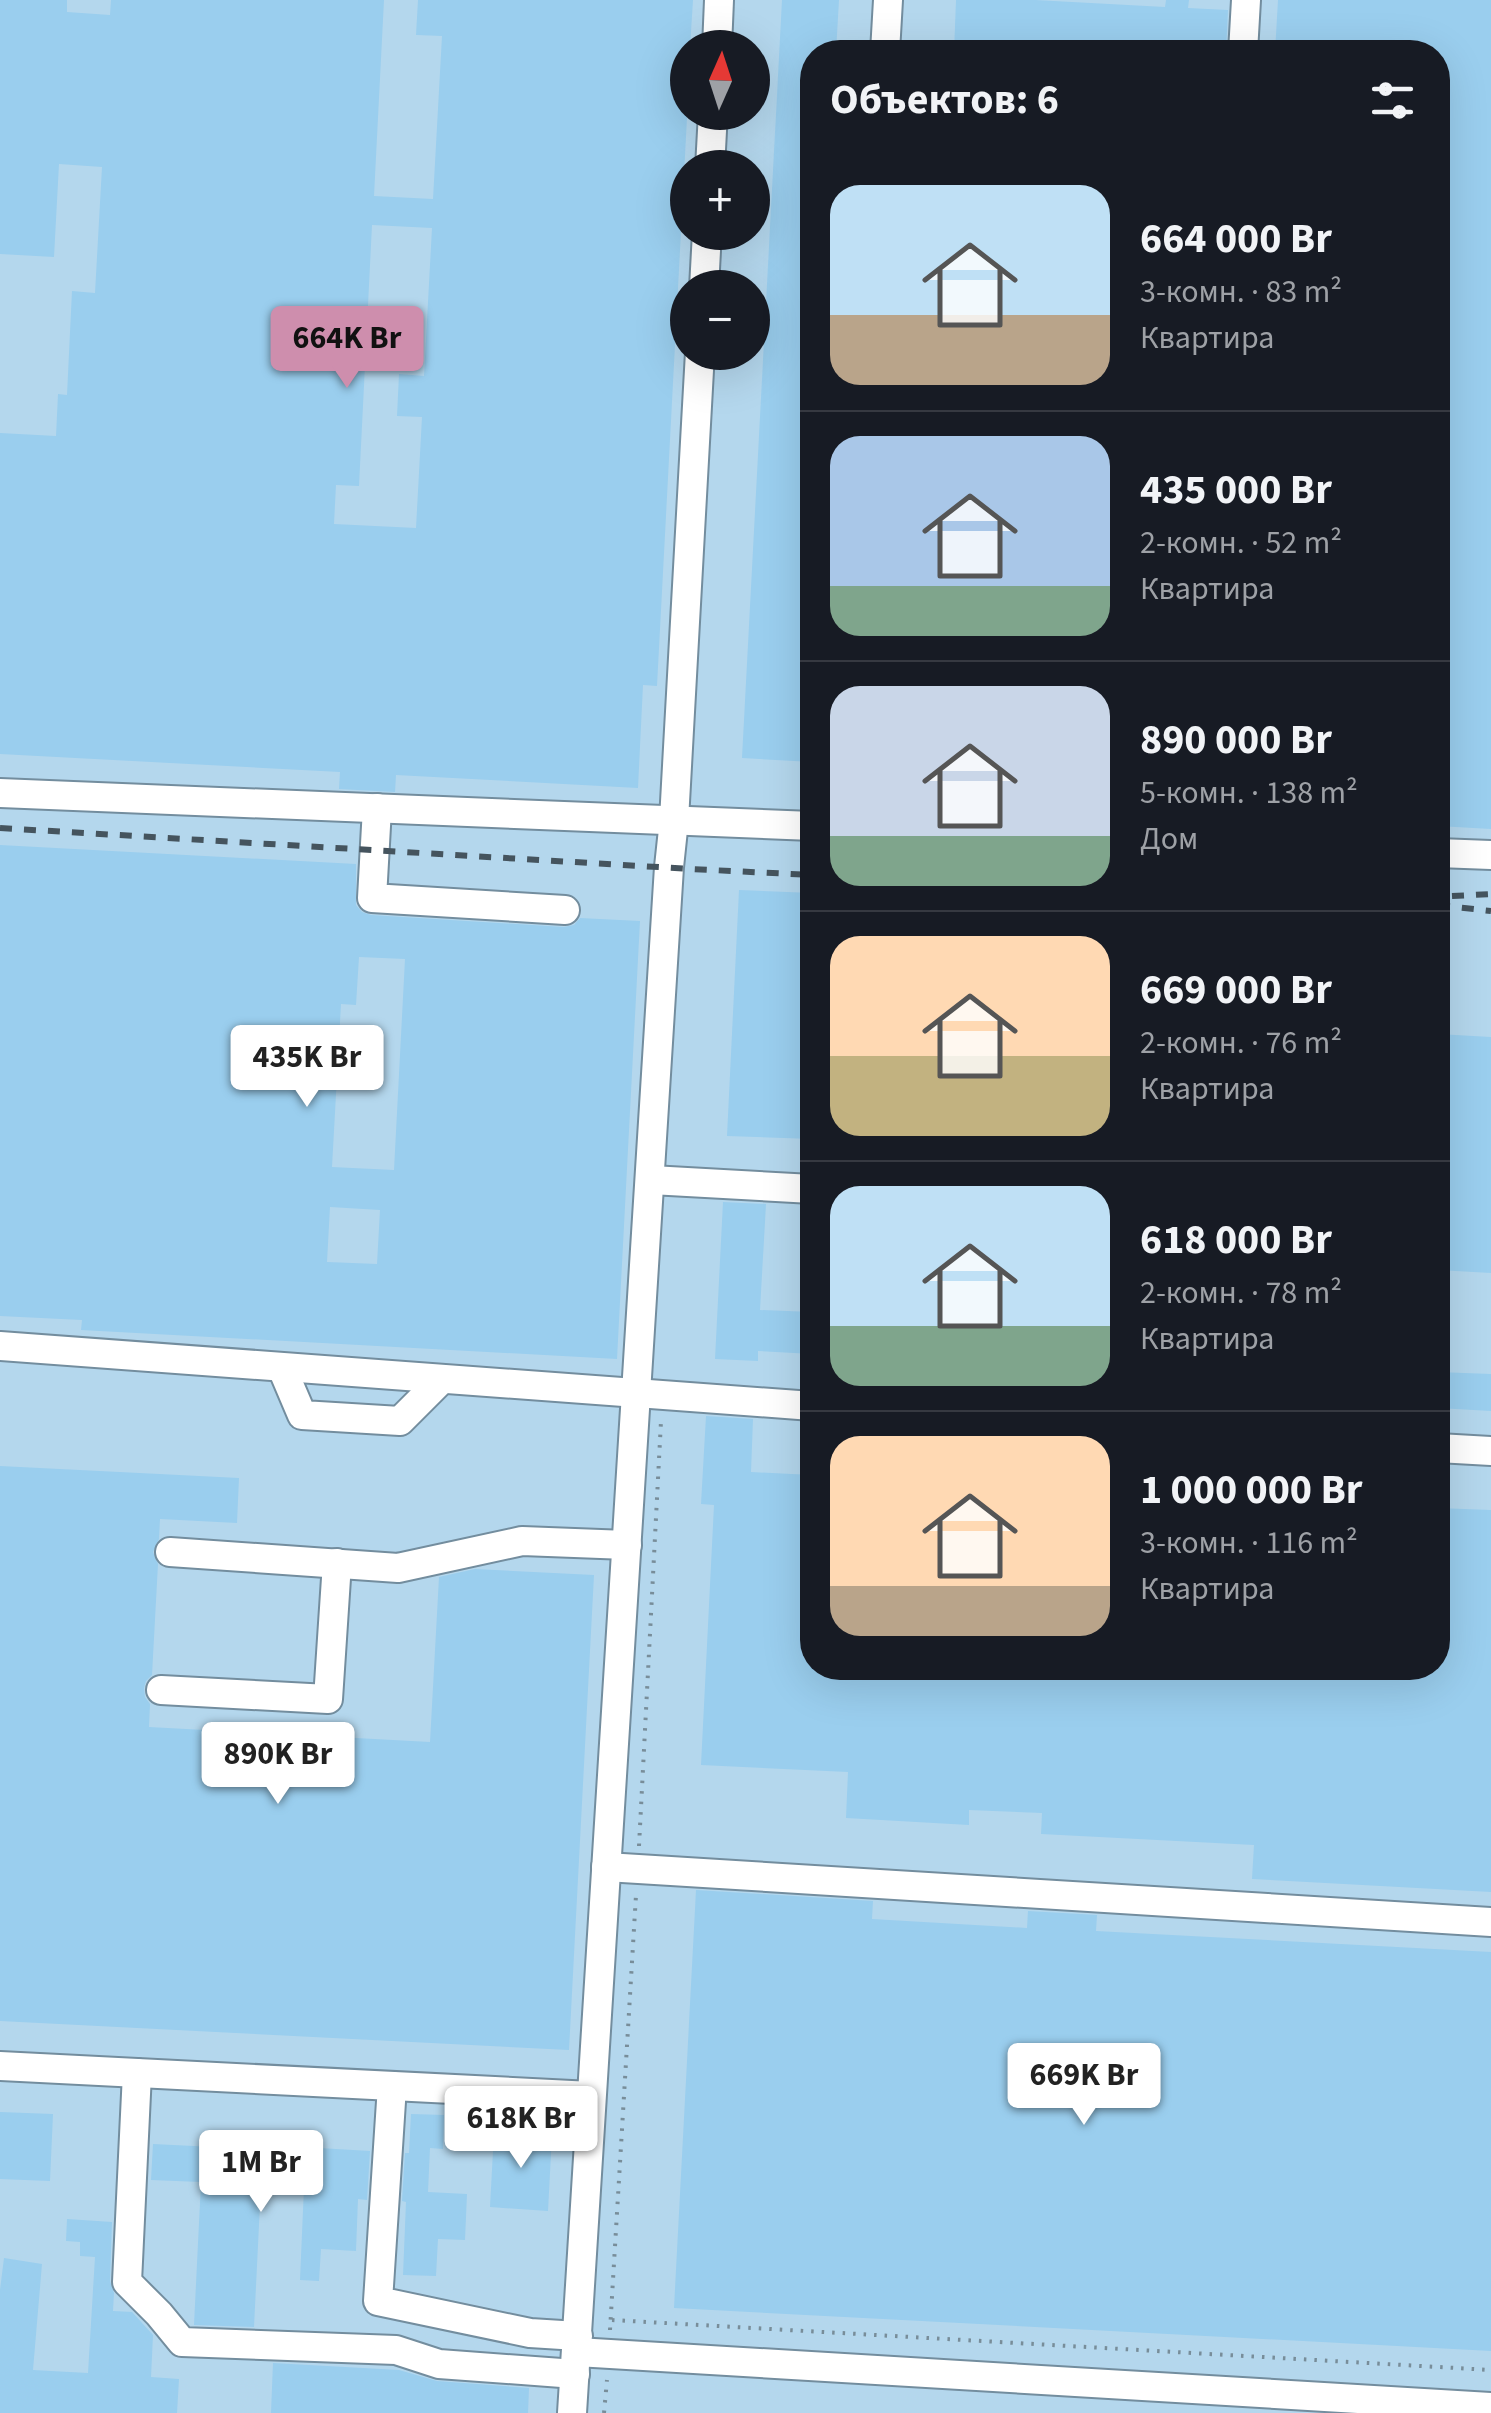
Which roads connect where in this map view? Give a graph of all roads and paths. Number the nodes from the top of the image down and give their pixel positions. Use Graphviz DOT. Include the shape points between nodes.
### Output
graph roads {
  1 [pos="720,0"];
  2 [pos="888,0"];
  3 [pos="1246,0"];
  4 [pos="718,30"];
  5 [pos="886,40"];
  6 [pos="1244,40"];
  7 [pos="699,370"];
  8 [pos="0,793"];
  9 [pos="378,808"];
  10 [pos="674,820"];
  11 [pos="800,825"];
  12 [pos="1450,853"];
  13 [pos="1491,855"];
  14 [pos="565,910"];
  15 [pos="651,1180"];
  16 [pos="800,1188"];
  17 [pos="0,1346"];
  18 [pos="282,1368"];
  19 [pos="442,1380"];
  20 [pos="650,1396"];
  21 [pos="800,1405"];
  22 [pos="1450,1449"];
  23 [pos="1491,1451"];
  24 [pos="627,1545"];
  25 [pos="170,1552"];
  26 [pos="337,1563"];
  27 [pos="161,1690"];
  28 [pos="606,1867"];
  29 [pos="638,1869"];
  30 [pos="1491,1922"];
  31 [pos="0,2066"];
  32 [pos="138,2073"];
  33 [pos="392,2086"];
  34 [pos="591,2096"];
  35 [pos="453,2110"];
  36 [pos="569,2128"];
  37 [pos="610,2320"];
  38 [pos="577,2354"];
  39 [pos="608,2354"];
  40 [pos="1491,2370"];
  41 [pos="1232,2402"];
  42 [pos="1491,2407"];
  43 [pos="572,2413"];
  44 [pos="604,2413"];
  1 -- 4 [label="lane"];
  2 -- 5 [label="lane"];
  3 -- 6 [label="lane"];
  7 -- 10 [label="lane"];
  8 -- 9 [label="lane"];
  9 -- 10 [label="lane"];
  9 -- 14 [label="lane" via="372,898"];
  10 -- 11 [label="lane"];
  10 -- 15 [label="lane"];
  12 -- 13 [label="lane"];
  15 -- 16 [label="lane"];
  15 -- 20 [label="lane"];
  17 -- 18 [label="lane"];
  18 -- 19 [label="lane"];
  18 -- 19 [label="lane" via="302,1415 400,1421"];
  19 -- 20 [label="lane"];
  20 -- 21 [label="lane"];
  20 -- 24 [label="lane"];
  20 -- 29 [label="path"];
  22 -- 23 [label="lane"];
  24 -- 26 [label="lane" via="522,1541 398,1568"];
  24 -- 28 [label="lane"];
  25 -- 26 [label="lane"];
  26 -- 27 [label="lane" via="328,1700"];
  28 -- 29 [label="lane"];
  28 -- 34 [label="lane"];
  29 -- 30 [label="lane"];
  29 -- 37 [label="path"];
  31 -- 32 [label="lane"];
  32 -- 33 [label="lane"];
  32 -- 38 [label="lane" via="127,2282 182,2342 396,2350 439,2364"];
  33 -- 34 [label="lane"];
  33 -- 38 [label="lane" via="378,2301 530,2333"];
  34 -- 38 [label="lane"];
  35 -- 36 [label="path" via="470,2120"];
  37 -- 39 [label="path"];
  37 -- 40 [label="path"];
  38 -- 39 [label="lane"];
  38 -- 43 [label="lane"];
  39 -- 41 [label="lane"];
  39 -- 44 [label="path"];
  41 -- 42 [label="lane"];
}
